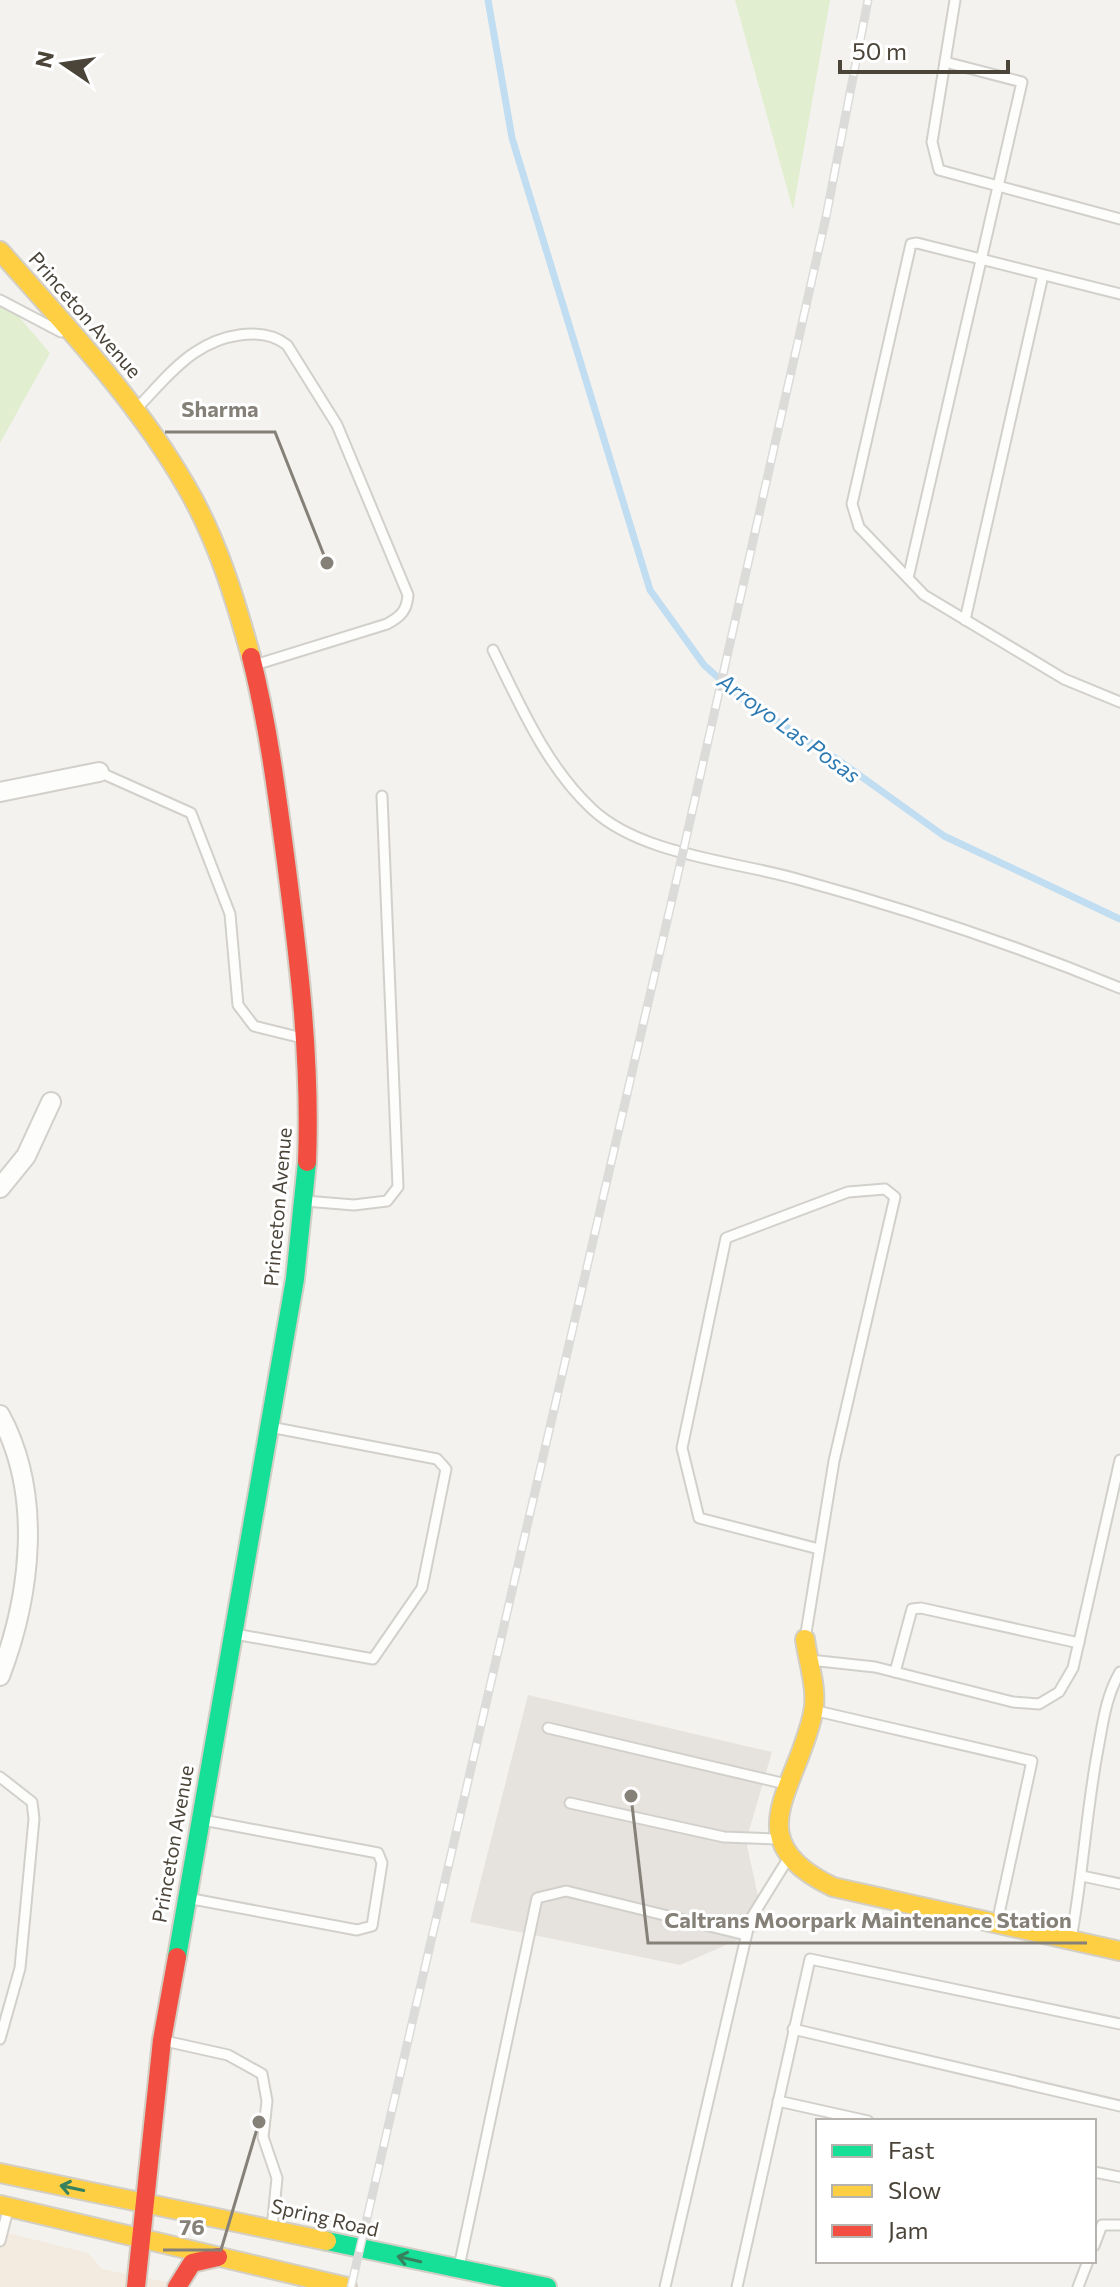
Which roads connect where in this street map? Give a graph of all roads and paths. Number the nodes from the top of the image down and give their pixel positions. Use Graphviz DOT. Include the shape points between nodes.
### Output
graph roads {
  1 [pos="955,0"];
  2 [pos="945,62"];
  3 [pos="1000,187"];
  4 [pos="1120,219"];
  5 [pos="0,251"];
  6 [pos="981,259"];
  7 [pos="1043,275"];
  8 [pos="1120,294"];
  9 [pos="0,300"];
  10 [pos="78,341"];
  11 [pos="136,409"];
  12 [pos="908,578"];
  13 [pos="965,620"];
  14 [pos="493,650"];
  15 [pos="252,666"];
  16 [pos="1120,702"];
  17 [pos="99,772"];
  18 [pos="0,792"];
  19 [pos="382,796"];
  20 [pos="1120,988"];
  21 [pos="306,1039"];
  22 [pos="51,1102"];
  23 [pos="0,1188"];
  24 [pos="305,1201"];
  25 [pos="0,1415"];
  26 [pos="270,1427"];
  27 [pos="1120,1460"];
  28 [pos="819,1549"];
  29 [pos="232,1634"];
  30 [pos="805,1639"];
  31 [pos="1079,1643"];
  32 [pos="807,1660"];
  33 [pos="895,1672"];
  34 [pos="1120,1672"];
  35 [pos="0,1676"];
  36 [pos="813,1710"];
  37 [pos="548,1728"];
  38 [pos="0,1777"];
  39 [pos="789,1784"];
  40 [pos="570,1803"];
  41 [pos="200,1820"];
  42 [pos="779,1839"];
  43 [pos="786,1862"];
  44 [pos="1082,1876"];
  45 [pos="1120,1884"];
  46 [pos="187,1898"];
  47 [pos="997,1923"];
  48 [pos="746,1935"];
  49 [pos="1071,1940"];
  50 [pos="1120,1951"];
  51 [pos="1120,2024"];
  52 [pos="793,2029"];
  53 [pos="0,2039"];
  54 [pos="162,2040"];
  55 [pos="778,2101"];
  56 [pos="1120,2106"];
  57 [pos="859,2119"];
  58 [pos="1096,2172"];
  59 [pos="0,2173"];
  60 [pos="1120,2177"];
  61 [pos="143,2203"];
  62 [pos="4,2206"];
  63 [pos="1120,2225"];
  64 [pos="272,2228"];
  65 [pos="141,2236"];
  66 [pos="0,2241"];
  67 [pos="1096,2241"];
  68 [pos="241,2261"];
  69 [pos="1087,2263"];
  70 [pos="458,2270"];
  71 [pos="136,2287"];
  72 [pos="177,2287"];
  73 [pos="347,2287"];
  74 [pos="547,2287"];
  75 [pos="665,2287"];
  76 [pos="737,2287"];
  77 [pos="1078,2287"];
  1 -- 2 [label="lane"];
  2 -- 3 [label="lane" via="932,142 939,170"];
  2 -- 3 [label="lane" via="1022,82"];
  3 -- 4 [label="lane"];
  3 -- 6 [label="lane"];
  5 -- 10 [label="street, Princeton Avenue"];
  6 -- 7 [label="lane"];
  6 -- 12 [label="lane"];
  6 -- 12 [label="lane" via="911,244 852,504 859,527"];
  7 -- 8 [label="lane"];
  7 -- 13 [label="lane"];
  9 -- 10 [label="lane"];
  10 -- 11 [label="street, Princeton Avenue"];
  11 -- 15 [label="street, Princeton Avenue" via="188,489 218,554"];
  11 -- 15 [label="lane" via="195,352 257,332 287,345 337,425 408,595 407,605 387,624"];
  12 -- 13 [label="lane" via="924,595"];
  13 -- 16 [label="lane" via="1064,679"];
  14 -- 20 [label="lane" via="533,733 592,810 628,834 1024,948"];
  15 -- 21 [label="street, Princeton Avenue" via="274,770"];
  17 -- 18 [label="street"];
  17 -- 21 [label="lane" via="191,813 230,914 238,1005 254,1026"];
  19 -- 24 [label="lane" via="398,1187 387,1201"];
  21 -- 24 [label="street, Princeton Avenue"];
  22 -- 23 [label="street" via="26,1156"];
  24 -- 26 [label="street, Princeton Avenue"];
  25 -- 35 [label="street" via="16,1457 28,1534 21,1610"];
  26 -- 29 [label="street, Princeton Avenue"];
  26 -- 29 [label="lane" via="437,1459 446,1469 422,1588 373,1659"];
  27 -- 31 [label="lane"];
  28 -- 28 [label="lane" via="895,1197 885,1189 848,1192 726,1238 682,1448 699,1518"];
  28 -- 30 [label="lane"];
  29 -- 41 [label="street, Princeton Avenue"];
  30 -- 32 [label="street"];
  31 -- 33 [label="lane" via="1059,1692 1039,1704"];
  31 -- 33 [label="lane" via="912,1609"];
  32 -- 33 [label="lane"];
  32 -- 36 [label="street"];
  34 -- 44 [label="lane" via="1107,1700 1086,1810"];
  36 -- 39 [label="street"];
  36 -- 47 [label="lane" via="1032,1761"];
  37 -- 39 [label="lane"];
  38 -- 53 [label="lane" via="32,1802 34,1819 20,1968"];
  39 -- 42 [label="street"];
  40 -- 42 [label="lane" via="724,1837"];
  41 -- 46 [label="street, Princeton Avenue"];
  41 -- 46 [label="lane" via="378,1853 382,1863 372,1926 357,1930"];
  42 -- 43 [label="street"];
  43 -- 47 [label="street" via="807,1879 833,1887"];
  43 -- 48 [label="lane"];
  44 -- 45 [label="lane"];
  44 -- 49 [label="lane"];
  46 -- 54 [label="street, Princeton Avenue"];
  47 -- 49 [label="street"];
  48 -- 70 [label="lane" via="566,1891 537,1898"];
  48 -- 75 [label="lane"];
  49 -- 50 [label="street"];
  51 -- 52 [label="lane" via="814,1958 808,1963"];
  52 -- 55 [label="lane"];
  52 -- 56 [label="lane"];
  54 -- 61 [label="street, Princeton Avenue"];
  54 -- 64 [label="lane" via="228,2055 262,2074 267,2101 263,2137 277,2178"];
  55 -- 57 [label="lane"];
  55 -- 76 [label="lane"];
  58 -- 60 [label="lane"];
  61 -- 59 [label="street, Spring Road, one-way"];
  61 -- 64 [label="street, Spring Road"];
  61 -- 65 [label="street, Princeton Avenue"];
  62 -- 65 [label="street"];
  62 -- 66 [label="lane"];
  63 -- 67 [label="lane" via="1102,2225"];
  70 -- 64 [label="street, Spring Road, one-way"];
  65 -- 68 [label="street"];
  65 -- 71 [label="street, Princeton Avenue"];
  68 -- 72 [label="street" via="199,2257 180,2276"];
  68 -- 73 [label="street"];
  69 -- 77 [label="lane"];
  70 -- 74 [label="street, Spring Road"];
}
